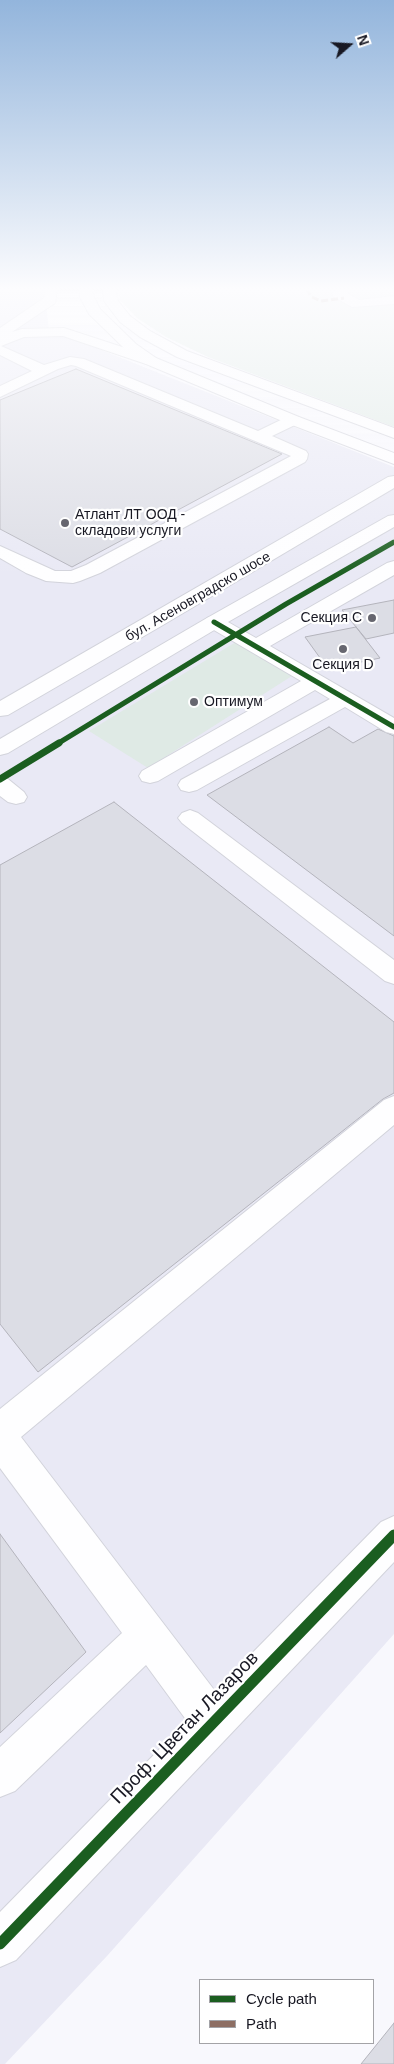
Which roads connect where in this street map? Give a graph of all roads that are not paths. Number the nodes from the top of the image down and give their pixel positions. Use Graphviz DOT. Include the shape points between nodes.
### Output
graph roads {
  1 [pos="13,385"];
  2 [pos="135,385"];
  3 [pos="210,385"];
  4 [pos="266,385"];
  5 [pos="0,392"];
  6 [pos="294,420"];
  7 [pos="394,433"];
  8 [pos="258,437"];
  9 [pos="394,459"];
  10 [pos="394,481"];
  11 [pos="394,520"];
  12 [pos="0,551"];
  13 [pos="394,567"];
  14 [pos="214,622"];
  15 [pos="256,646"];
  16 [pos="316,681"];
  17 [pos="345,698"];
  18 [pos="0,710"];
  19 [pos="394,727"];
  20 [pos="0,748"];
  21 [pos="150,776"];
  22 [pos="189,785"];
  23 [pos="190,818"];
  24 [pos="394,974"];
  25 [pos="394,1108"];
  26 [pos="0,1432"];
  27 [pos="0,1440"];
  28 [pos="394,1535"];
  29 [pos="148,1636"];
  30 [pos="213,1722"];
  31 [pos="0,1776"];
  32 [pos="0,1944"];
  1 -- 5 [label="main road"];
  2 -- 8 [label="main road"];
  3 -- 6 [label="main road"];
  4 -- 7 [label="main road"];
  6 -- 8 [label="main road"];
  6 -- 9 [label="main road"];
  8 -- 12 [label="main road" via="300,454 299,459 93,569 73,577 53,577"];
  10 -- 18 [label="main road, бул. Асеновградско шосе"];
  11 -- 14 [label="main road, бул. Асеновградско шосе"];
  13 -- 15 [label="main road"];
  14 -- 15 [label="main road"];
  14 -- 20 [label="main road, бул. Асеновградско шосе"];
  15 -- 16 [label="main road"];
  16 -- 17 [label="main road"];
  16 -- 21 [label="main road"];
  17 -- 19 [label="main road"];
  17 -- 22 [label="main road"];
  23 -- 24 [label="main road"];
  25 -- 26 [label="main road"];
  27 -- 29 [label="main road"];
  28 -- 30 [label="main road, Проф. Цветан Лазаров"];
  29 -- 30 [label="main road"];
  29 -- 31 [label="main road"];
  30 -- 32 [label="main road, Проф. Цветан Лазаров"];
}
